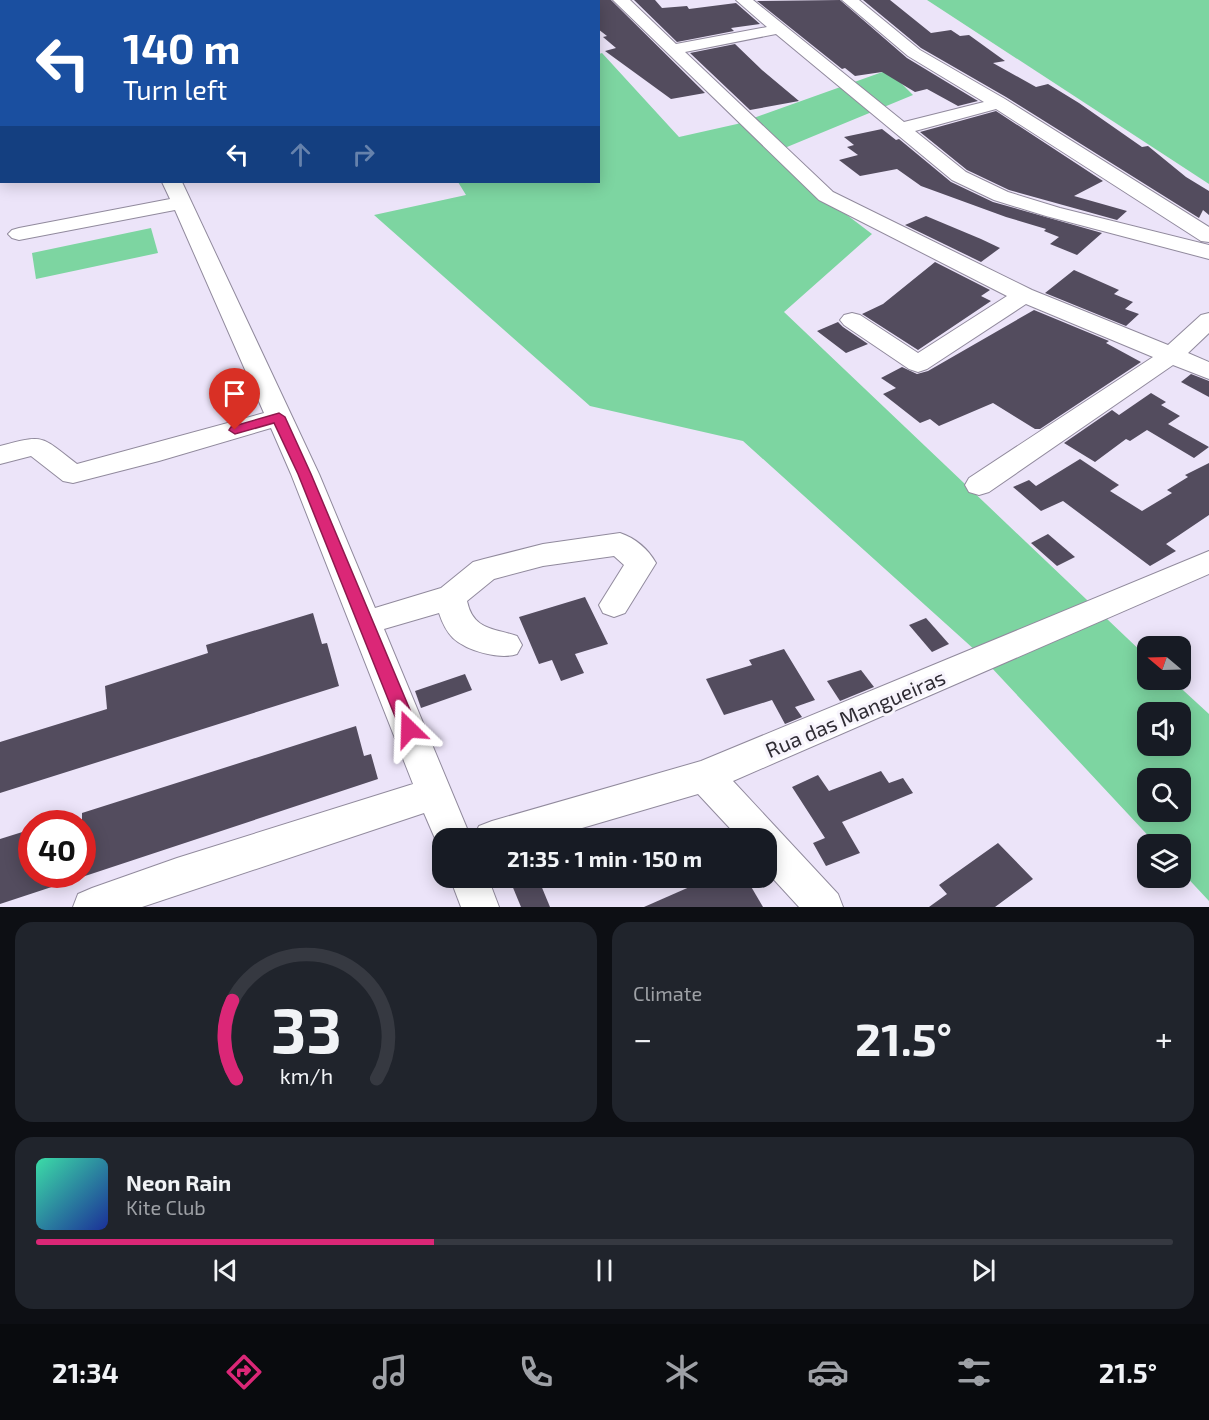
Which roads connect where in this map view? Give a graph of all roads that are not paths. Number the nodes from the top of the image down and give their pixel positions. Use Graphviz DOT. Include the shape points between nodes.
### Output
graph roads {
  1 [pos="621,0"];
  2 [pos="744,0"];
  3 [pos="850,0"];
  4 [pos="780,30"];
  5 [pos="672,49"];
  6 [pos="999,103"];
  7 [pos="902,129"];
  8 [pos="176,192"];
  9 [pos="19,234"];
  10 [pos="1209,237"];
  11 [pos="1209,252"];
  12 [pos="1024,295"];
  13 [pos="852,320"];
  14 [pos="1209,320"];
  15 [pos="1172,355"];
  16 [pos="1209,371"];
  17 [pos="279,417"];
  18 [pos="0,455"];
  19 [pos="979,485"];
  20 [pos="1209,562"];
  21 [pos="451,597"];
  22 [pos="614,605"];
  23 [pos="365,623"];
  24 [pos="506,645"];
  25 [pos="705,776"];
  26 [pos="435,793"];
  27 [pos="449,828"];
  28 [pos="526,828"];
  29 [pos="753,828"];
  30 [pos="777,855"];
  31 [pos="473,888"];
  32 [pos="92,907"];
  33 [pos="480,907"];
  34 [pos="824,907"];
  1 -- 5 [label="street"];
  2 -- 4 [label="street"];
  3 -- 6 [label="street" via="914,53"];
  4 -- 5 [label="street"];
  4 -- 7 [label="street"];
  5 -- 12 [label="street" via="826,196"];
  6 -- 7 [label="street"];
  6 -- 10 [label="street"];
  7 -- 11 [label="street" via="959,176 1001,196"];
  8 -- 9 [label="street"];
  8 -- 17 [label="street"];
  12 -- 13 [label="street" via="918,364"];
  12 -- 15 [label="street"];
  14 -- 15 [label="street"];
  15 -- 16 [label="street"];
  15 -- 19 [label="street"];
  17 -- 18 [label="street" via="73,474 35,446"];
  17 -- 23 [label="street"];
  20 -- 25 [label="street, Rua das Mangueiras"];
  21 -- 22 [label="street" via="484,570 543,555 620,544 641,563"];
  21 -- 23 [label="street"];
  21 -- 24 [label="street" via="454,616 469,636"];
  23 -- 26 [label="street"];
  25 -- 28 [label="street, Rua das Mangueiras"];
  25 -- 29 [label="street"];
  26 -- 27 [label="street"];
  26 -- 32 [label="street"];
  30 -- 34 [label="street"];
  31 -- 33 [label="street"];
}
